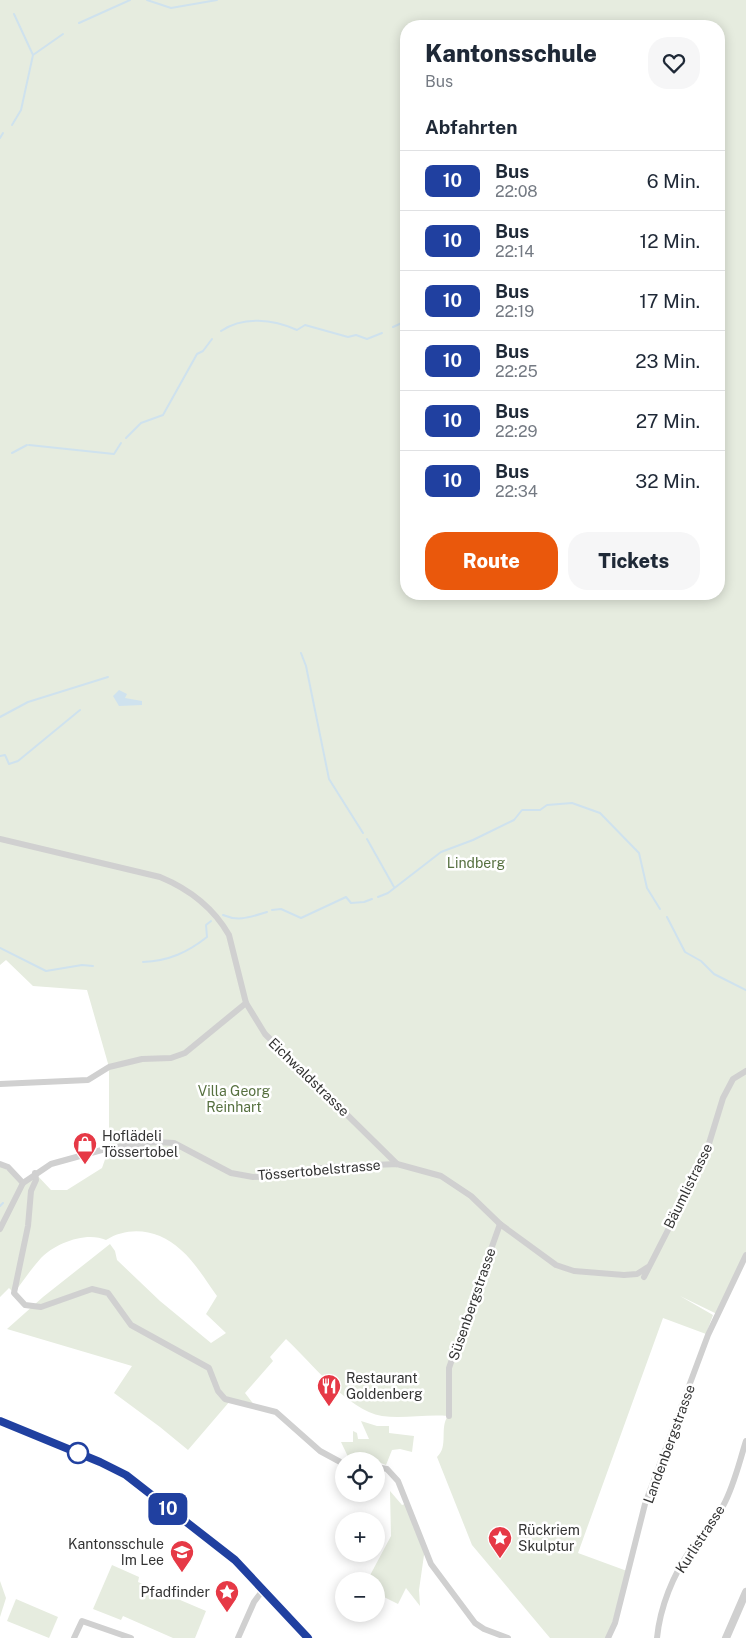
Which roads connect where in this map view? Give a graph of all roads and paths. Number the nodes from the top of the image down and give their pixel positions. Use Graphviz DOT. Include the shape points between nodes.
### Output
graph roads {
  1 [pos="0,840"];
  2 [pos="246,1003"];
  3 [pos="746,1071"];
  4 [pos="4,1083"];
  5 [pos="0,1164"];
  6 [pos="397,1164"];
  7 [pos="35,1173"];
  8 [pos="23,1184"];
  9 [pos="500,1224"];
  10 [pos="0,1229"];
  11 [pos="746,1255"];
  12 [pos="648,1267"];
  13 [pos="644,1277"];
  14 [pos="449,1416"];
  15 [pos="0,1421"];
  16 [pos="746,1443"];
  17 [pos="335,1459"];
  18 [pos="385,1469"];
  19 [pos="263,1590"];
  20 [pos="746,1592"];
  21 [pos="74,1638"];
  22 [pos="131,1638"];
  23 [pos="238,1638"];
  24 [pos="308,1638"];
  25 [pos="508,1638"];
  26 [pos="608,1638"];
  27 [pos="657,1638"];
  28 [pos="726,1638"];
  1 -- 2 [label="street, Eichwaldstrasse" via="160,877 181,886 204,903 229,935"];
  2 -- 4 [label="street" via="185,1053 170,1058 109,1066 88,1080"];
  2 -- 6 [label="street, Eichwaldstrasse" via="265,1034"];
  3 -- 12 [label="street, Bäumlistrasse" via="730,1083 695,1177"];
  5 -- 8 [label="street" via="8,1167"];
  6 -- 7 [label="street, Tössertobelstrasse" via="328,1167 287,1176 253,1177 231,1173 174,1143 155,1142 109,1148 51,1164"];
  6 -- 9 [label="street, Tössertobelstrasse" via="441,1176 472,1196"];
  7 -- 8 [label="street, Tössertobelstrasse"];
  7 -- 17 [label="street" via="14,1293 25,1305 41,1307 100,1289 108,1293 131,1325 209,1368 218,1391 225,1399 276,1412 320,1451"];
  8 -- 10 [label="street, Tössertobelstrasse"];
  9 -- 12 [label="street, Tössertobelstrasse" via="556,1265 574,1271 624,1275 637,1274"];
  9 -- 14 [label="street, Süsenbergstrasse" via="449,1368"];
  11 -- 26 [label="street, Landenbergstrasse" via="708,1334 645,1504 615,1623"];
  12 -- 13 [label="street, Bäumlistrasse"];
  15 -- 19 [label="street" via="126,1475 235,1560"];
  16 -- 27 [label="street, Kurlistrasse" via="723,1506 692,1548 674,1580"];
  18 -- 25 [label="street" via="398,1481 437,1576 475,1623"];
  19 -- 23 [label="street"];
  19 -- 24 [label="street"];
  20 -- 28 [label="street"];
  21 -- 22 [label="street" via="82,1620"];
}
